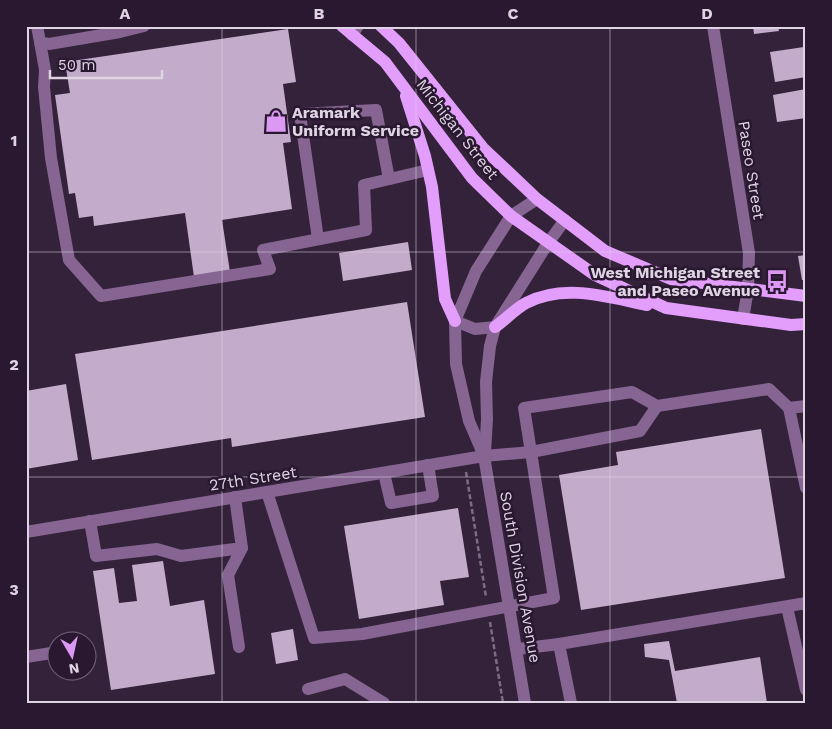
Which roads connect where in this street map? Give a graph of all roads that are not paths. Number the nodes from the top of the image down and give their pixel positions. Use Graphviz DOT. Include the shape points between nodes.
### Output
graph roads {
  1 [pos="37,26"];
  2 [pos="144,26"];
  3 [pos="342,26"];
  4 [pos="381,26"];
  5 [pos="355,30"];
  6 [pos="714,31"];
  7 [pos="40,42"];
  8 [pos="402,84"];
  9 [pos="428,170"];
  10 [pos="390,179"];
  11 [pos="537,198"];
  12 [pos="511,216"];
  13 [pos="565,220"];
  14 [pos="318,239"];
  15 [pos="548,243"];
  16 [pos="748,290"];
  17 [pos="806,296"];
  18 [pos="666,308"];
  19 [pos="743,319"];
  20 [pos="455,320"];
  21 [pos="806,324"];
  22 [pos="495,327"];
  23 [pos="657,406"];
  24 [pos="806,406"];
  25 [pos="788,408"];
  26 [pos="531,452"];
  27 [pos="484,456"];
  28 [pos="803,458"];
  29 [pos="428,465"];
  30 [pos="384,473"];
  31 [pos="806,488"];
  32 [pos="267,492"];
  33 [pos="235,497"];
  34 [pos="90,521"];
  35 [pos="26,532"];
  36 [pos="242,548"];
  37 [pos="806,603"];
  38 [pos="510,606"];
  39 [pos="787,607"];
  40 [pos="559,644"];
  41 [pos="239,647"];
  42 [pos="518,650"];
  43 [pos="48,654"];
  44 [pos="26,657"];
  45 [pos="308,689"];
  46 [pos="806,690"];
  47 [pos="384,703"];
  48 [pos="526,703"];
  49 [pos="571,703"];
  1 -- 7 [label="street"];
  2 -- 7 [label="street" via="49,44"];
  3 -- 5 [label="main road, Michigan Street"];
  4 -- 11 [label="main road, Michigan Street" via="399,43 483,148"];
  5 -- 8 [label="main road, Michigan Street"];
  6 -- 16 [label="street, Paseo Street" via="749,253"];
  7 -- 14 [label="street" via="51,158 69,260 101,296 270,269 263,250"];
  8 -- 9 [label="main road"];
  8 -- 12 [label="main road, Michigan Street" via="472,178"];
  9 -- 10 [label="street"];
  9 -- 20 [label="main road" via="446,299"];
  10 -- 14 [label="street" via="364,185 366,230"];
  10 -- 14 [label="street" via="376,110 300,114"];
  11 -- 12 [label="street, South Division Avenue"];
  11 -- 13 [label="main road, Michigan Street"];
  12 -- 15 [label="main road, Michigan Street"];
  12 -- 20 [label="street, South Division Avenue" via="476,271"];
  13 -- 15 [label="street, South Division Avenue"];
  13 -- 16 [label="main road, Michigan Street" via="605,251 671,279"];
  15 -- 18 [label="main road, Michigan Street" via="595,275"];
  15 -- 22 [label="street, South Division Avenue"];
  16 -- 17 [label="main road, Michigan Street"];
  16 -- 19 [label="street, Paseo Street"];
  18 -- 19 [label="main road, Michigan Street"];
  18 -- 22 [label="main road" via="576,292 553,294 526,303"];
  19 -- 21 [label="main road, Michigan Street"];
  20 -- 22 [label="street" via="475,329"];
  20 -- 27 [label="street, South Division Avenue" via="456,364 469,420"];
  22 -- 27 [label="street, South Division Avenue" via="486,382"];
  23 -- 25 [label="street" via="769,389"];
  23 -- 26 [label="street, 27th Street" via="640,431"];
  23 -- 26 [label="street" via="632,392 524,408"];
  24 -- 25 [label="street"];
  25 -- 28 [label="street"];
  26 -- 27 [label="street, 27th Street"];
  26 -- 38 [label="street" via="554,598"];
  27 -- 29 [label="street, 27th Street"];
  27 -- 38 [label="street, South Division Avenue"];
  28 -- 31 [label="street"];
  29 -- 30 [label="street, 27th Street"];
  29 -- 30 [label="street" via="433,496 391,503"];
  30 -- 32 [label="street, 27th Street"];
  32 -- 33 [label="street, 27th Street"];
  32 -- 38 [label="street" via="314,638 362,634"];
  33 -- 34 [label="street, 27th Street"];
  33 -- 36 [label="street"];
  34 -- 35 [label="street, 27th Street"];
  34 -- 36 [label="street" via="96,556 157,549 181,556"];
  36 -- 41 [label="street" via="228,574"];
  37 -- 39 [label="street"];
  38 -- 42 [label="street, South Division Avenue"];
  39 -- 40 [label="street"];
  39 -- 46 [label="street"];
  40 -- 42 [label="street"];
  40 -- 49 [label="street"];
  42 -- 48 [label="street, South Division Avenue"];
  43 -- 44 [label="street"];
  45 -- 47 [label="street" via="345,679"];
}
